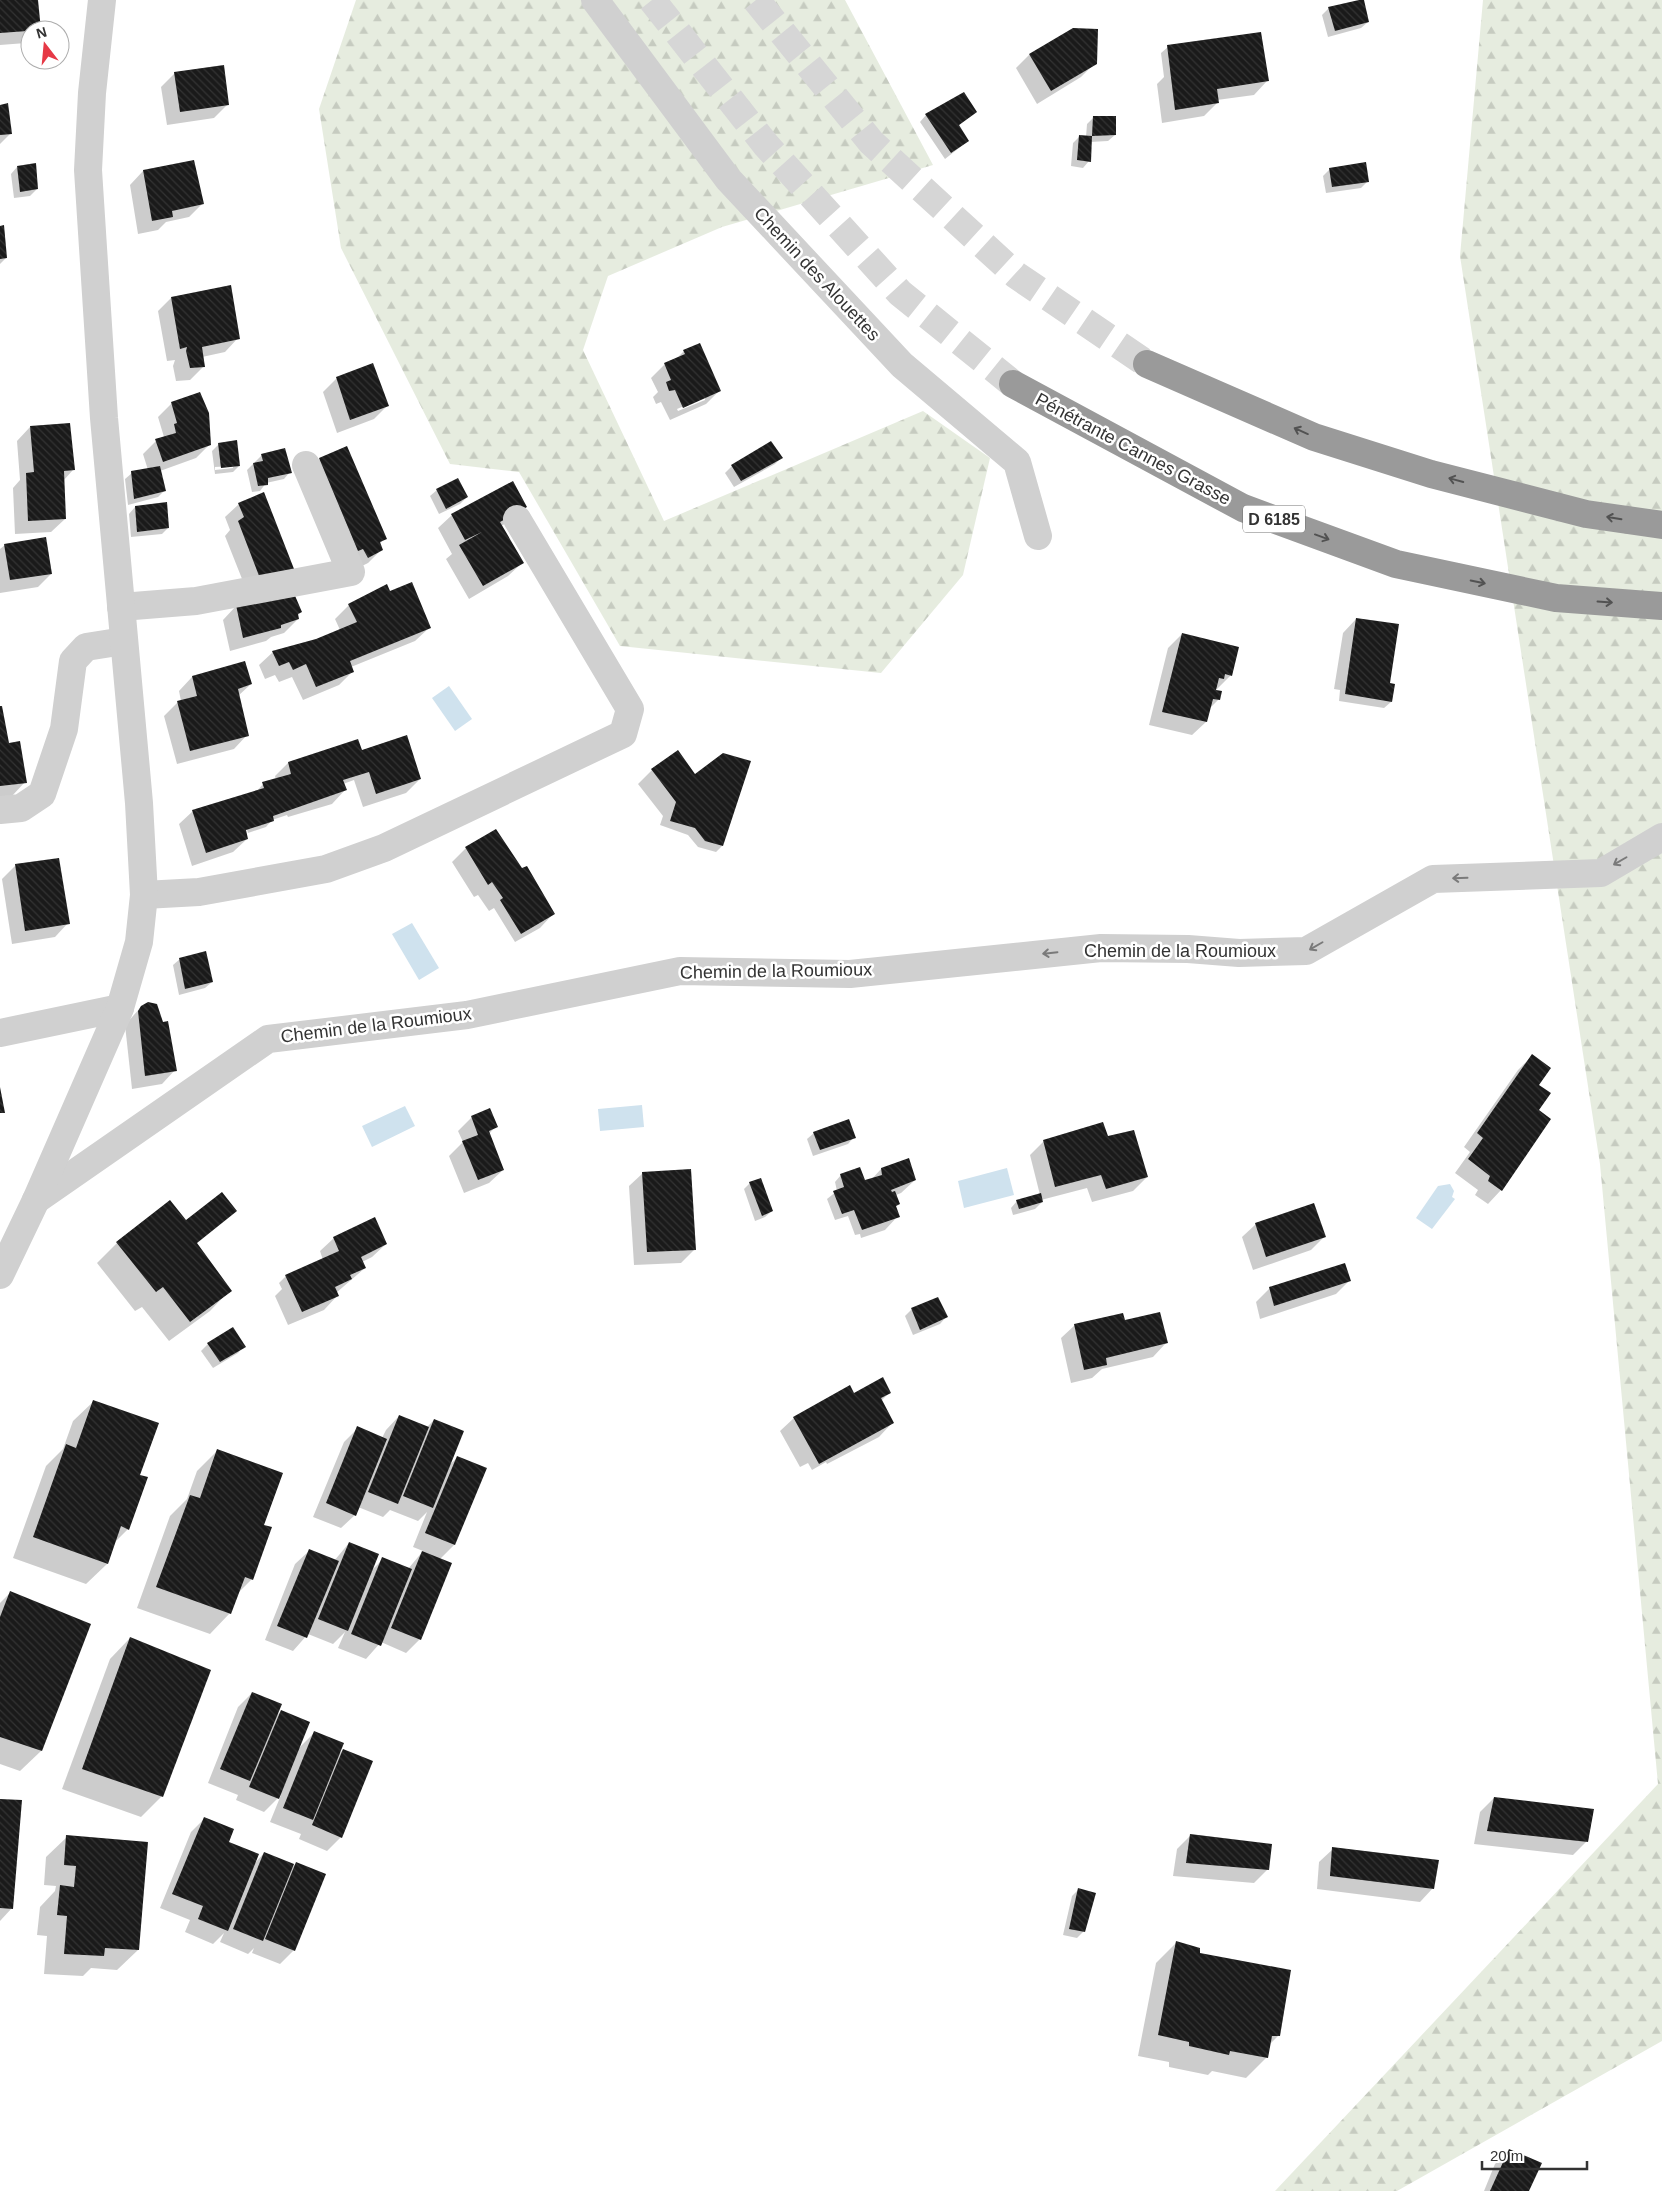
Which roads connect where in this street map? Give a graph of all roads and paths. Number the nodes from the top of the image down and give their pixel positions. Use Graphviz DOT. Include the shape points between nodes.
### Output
graph roads {
  1 [pos="102,0"];
  2 [pos="595,0"];
  3 [pos="1147,364"];
  4 [pos="1013,384"];
  5 [pos="306,465"];
  6 [pos="517,518"];
  7 [pos="1662,526"];
  8 [pos="1038,536"];
  9 [pos="1662,606"];
  10 [pos="121,607"];
  11 [pos="124,641"];
  12 [pos="0,810"];
  13 [pos="1662,837"];
  14 [pos="144,895"];
  15 [pos="120,1008"];
  16 [pos="0,1033"];
  17 [pos="36,1200"];
  18 [pos="7,1246"];
  19 [pos="0,1275"];
  1 -- 10 [label="street" via="88,170 104,418"];
  2 -- 8 [label="street, Chemin des Alouettes" via="728,179 902,365 1017,462"];
  7 -- 3 [label="highway, one-way" via="1586,514 1422,471 1314,437"];
  4 -- 9 [label="highway, Pénétrante Cannes Grasse / D 6185, one-way" via="1243,508 1396,564 1556,598"];
  5 -- 10 [label="street" via="351,572 196,601"];
  6 -- 14 [label="street" via="630,709 622,734 384,848 326,869 199,892"];
  10 -- 11 [label="street"];
  11 -- 12 [label="street" via="86,647 73,661 64,729 42,794 21,808"];
  11 -- 14 [label="street"];
  13 -- 17 [label="street, Chemin de la Roumioux, one-way" via="1601,872 1433,878 1306,951 1239,953 1101,948 850,974 680,971 467,1015 268,1040"];
  14 -- 15 [label="street" via="139,942"];
  15 -- 16 [label="street"];
  15 -- 17 [label="street"];
  17 -- 18 [label="street"];
  18 -- 19 [label="street"];
}
